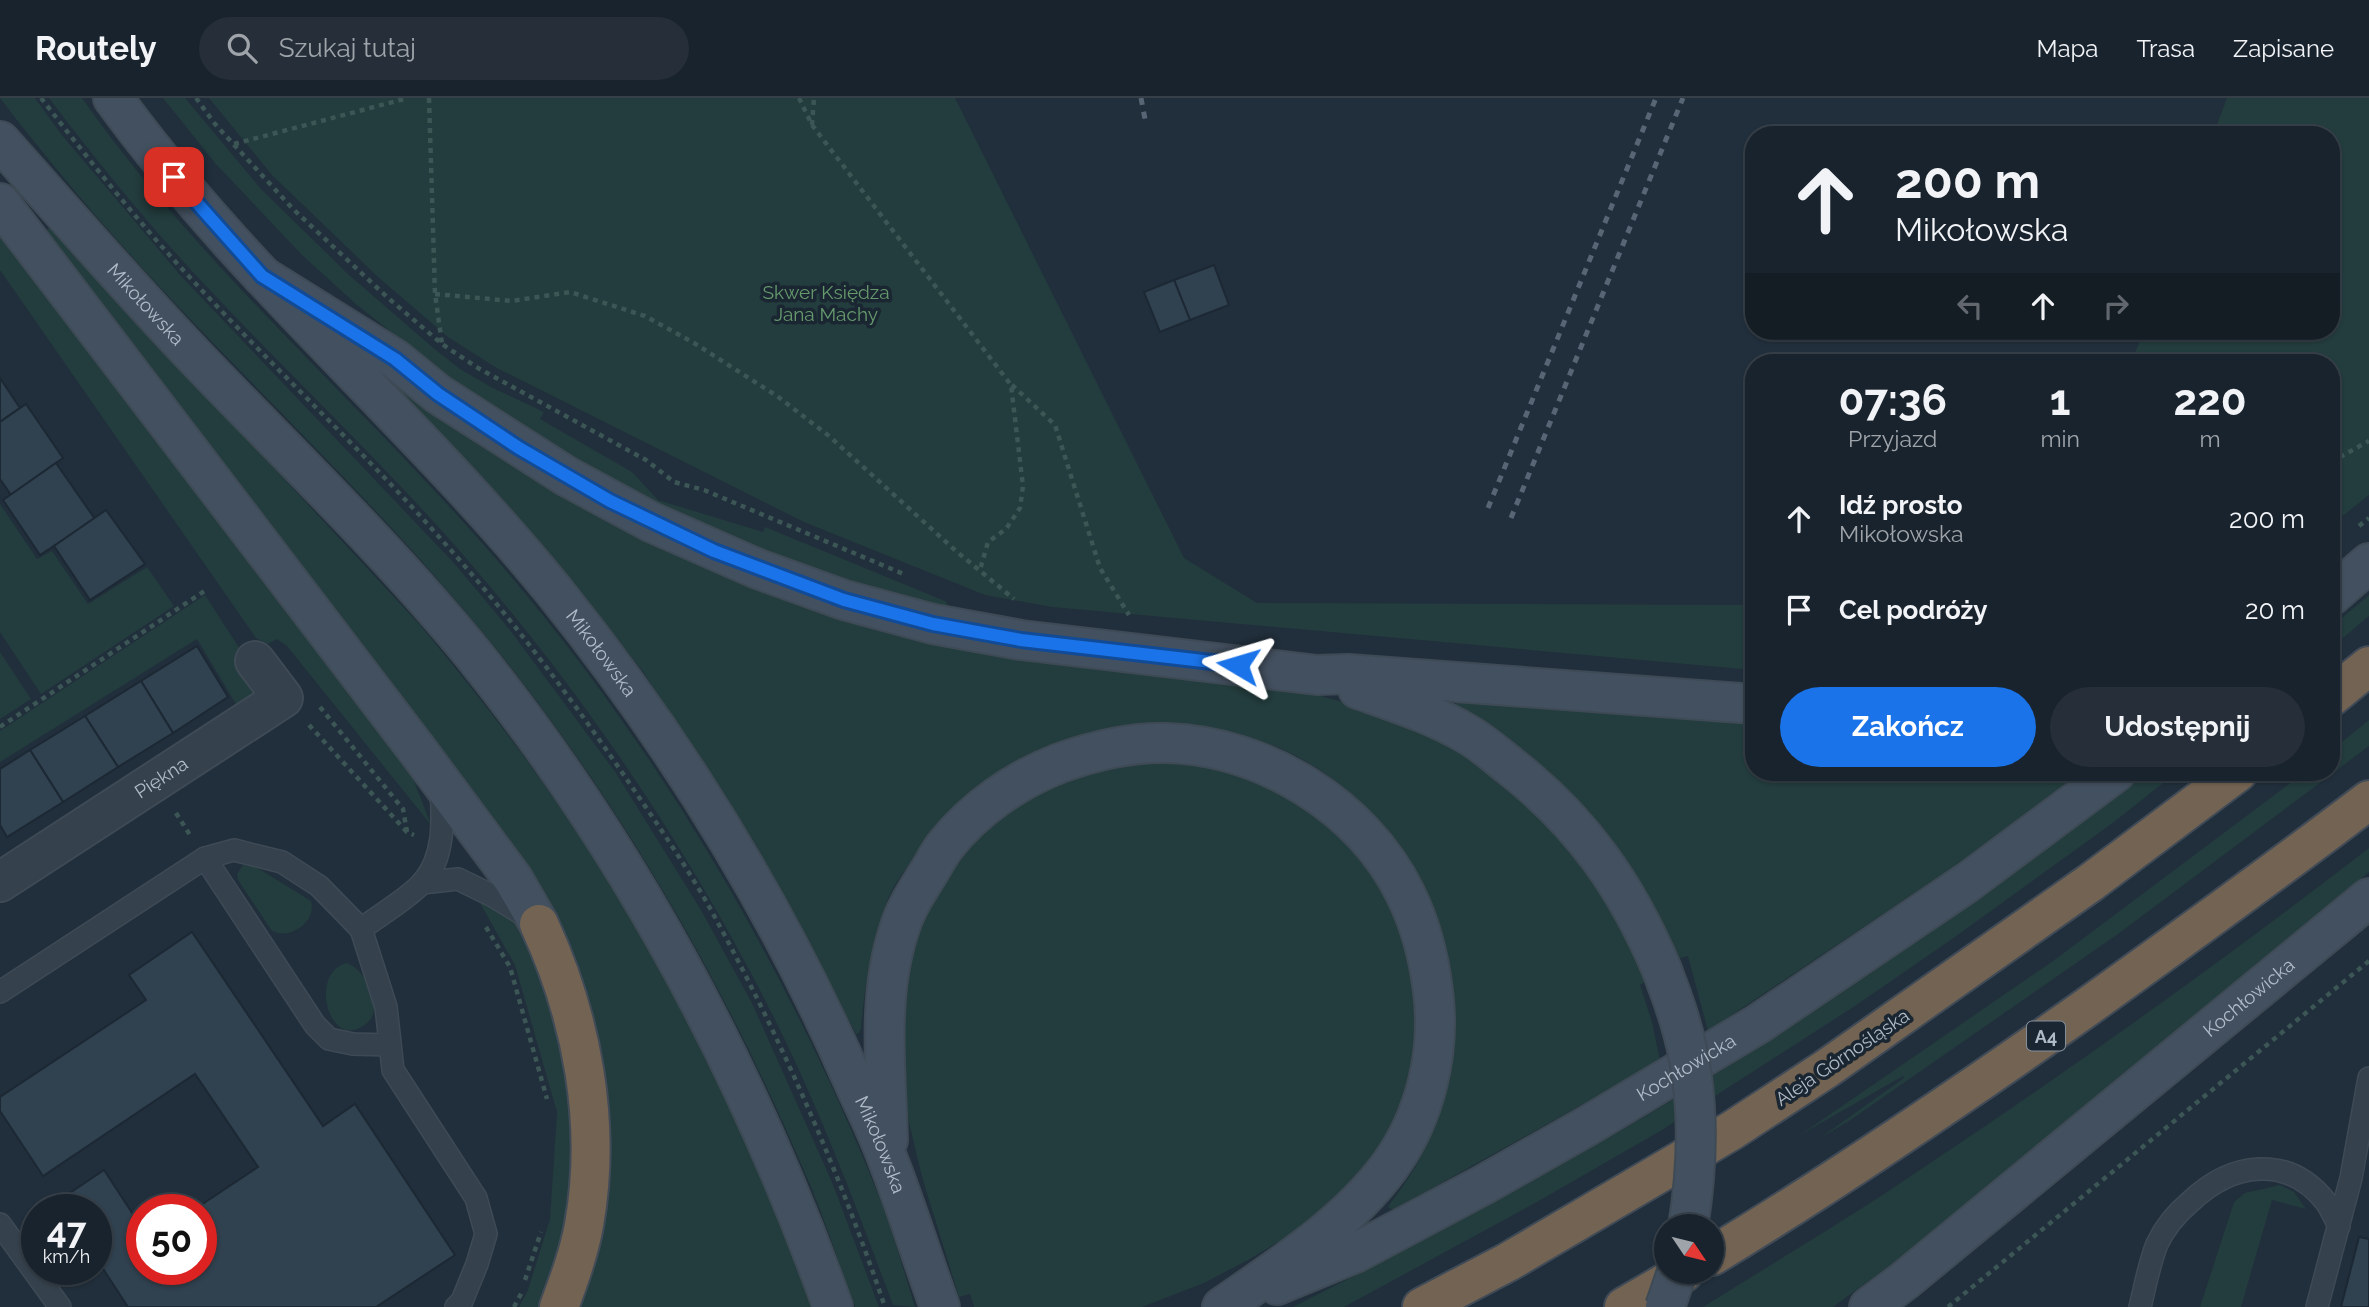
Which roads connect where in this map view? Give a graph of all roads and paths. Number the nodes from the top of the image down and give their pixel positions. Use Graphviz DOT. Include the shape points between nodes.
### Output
graph roads {
  1 [pos="113,98"];
  2 [pos="196,98"];
  3 [pos="408,98"];
  4 [pos="429,98"];
  5 [pos="799,98"];
  6 [pos="814,98"];
  7 [pos="812,125"];
  8 [pos="0,141"];
  9 [pos="234,144"];
  10 [pos="0,203"];
  11 [pos="262,276"];
  12 [pos="435,294"];
  13 [pos="442,344"];
  14 [pos="1011,385"];
  15 [pos="2369,441"];
  16 [pos="2340,457"];
  17 [pos="769,517"];
  18 [pos="2369,550"];
  19 [pos="2369,563"];
  20 [pos="2340,568"];
  21 [pos="980,570"];
  22 [pos="2340,588"];
  23 [pos="206,590"];
  24 [pos="1018,602"];
  25 [pos="1133,621"];
  26 [pos="255,661"];
  27 [pos="2369,666"];
  28 [pos="1317,674"];
  29 [pos="2340,690"];
  30 [pos="283,698"];
  31 [pos="1745,703"];
  32 [pos="0,727"];
  33 [pos="2104,781"];
  34 [pos="2226,781"];
  35 [pos="441,782"];
  36 [pos="2369,800"];
  37 [pos="403,808"];
  38 [pos="407,832"];
  39 [pos="205,858"];
  40 [pos="458,879"];
  41 [pos="0,882"];
  42 [pos="422,883"];
  43 [pos="2369,898"];
  44 [pos="539,924"];
  45 [pos="361,929"];
  46 [pos="2369,961"];
  47 [pos="0,992"];
  48 [pos="390,1045"];
  49 [pos="2369,1078"];
  50 [pos="551,1111"];
  51 [pos="888,1160"];
  52 [pos="1690,1214"];
  53 [pos="544,1222"];
  54 [pos="0,1224"];
  55 [pos="2339,1226"];
  56 [pos="1724,1248"];
  57 [pos="1663,1284"];
  58 [pos="1673,1284"];
  59 [pos="1892,1294"];
  60 [pos="60,1307"];
  61 [pos="456,1307"];
  62 [pos="514,1307"];
  63 [pos="559,1307"];
  64 [pos="833,1307"];
  65 [pos="940,1307"];
  66 [pos="1223,1307"];
  67 [pos="1422,1307"];
  68 [pos="1624,1307"];
  69 [pos="1665,1307"];
  70 [pos="1869,1307"];
  71 [pos="1948,1307"];
  72 [pos="2140,1307"];
  73 [pos="2317,1307"];
  1 -- 11 [label="main road, Mikołowska" via="158,158"];
  2 -- 9 [label="path"];
  3 -- 9 [label="path"];
  4 -- 12 [label="path"];
  5 -- 7 [label="path"];
  6 -- 7 [label="path"];
  7 -- 14 [label="path"];
  8 -- 64 [label="main road, Mikołowska" via="132,289 409,581 533,732 645,900 718,1035 788,1187"];
  9 -- 13 [label="path" via="302,218"];
  10 -- 35 [label="main road"];
  11 -- 28 [label="main road" via="395,359 447,400 566,476 651,522 758,569 844,600 933,624 1021,640"];
  11 -- 51 [label="main road, Mikołowska" via="517,547 638,703 766,902 814,995"];
  12 -- 13 [label="path"];
  12 -- 21 [label="path" via="512,301 570,292 646,316 797,412"];
  13 -- 17 [label="path" via="646,460 674,482"];
  14 -- 21 [label="path" via="1023,486 1020,508 1006,529 988,542"];
  14 -- 25 [label="path" via="1055,425 1100,568"];
  15 -- 16 [label="path"];
  18 -- 20 [label="main road"];
  19 -- 22 [label="main road"];
  21 -- 24 [label="path"];
  23 -- 32 [label="path"];
  26 -- 30 [label="street"];
  27 -- 29 [label="highway"];
  28 -- 31 [label="main road"];
  28 -- 52 [label="main road, bridge" via="1469,735 1569,819 1607,865 1628,897 1681,1023 1695,1109"];
  30 -- 37 [label="path" via="303,685"];
  30 -- 38 [label="path"];
  30 -- 41 [label="street, Piękna"];
  33 -- 66 [label="main road, Kochłowicka" via="1968,882 1758,1024 1601,1118 1357,1252"];
  34 -- 67 [label="highway, Aleja Górnośląska" via="2069,899 1826,1069 1519,1255"];
  35 -- 42 [label="lane" via="439,848"];
  35 -- 44 [label="main road" via="513,879"];
  36 -- 56 [label="highway, A4" via="1979,1083"];
  39 -- 45 [label="lane" via="234,850 282,862 319,886"];
  39 -- 47 [label="lane"];
  39 -- 48 [label="lane" via="315,1025 329,1039"];
  40 -- 42 [label="lane"];
  40 -- 44 [label="lane"];
  40 -- 50 [label="path" via="510,967"];
  42 -- 45 [label="lane"];
  43 -- 59 [label="main road, Kochłowicka"];
  44 -- 63 [label="highway" via="576,1027 591,1153 584,1227"];
  45 -- 48 [label="lane" via="386,1007"];
  46 -- 71 [label="path"];
  48 -- 61 [label="lane" via="393,1070 476,1198 486,1234"];
  49 -- 55 [label="lane"];
  51 -- 65 [label="main road, Mikołowska"];
  51 -- 66 [label="main road" via="885,1009 891,953 910,902 943,848 964,825 1028,777 1110,749 1188,745 1275,769 1337,808 1372,845 1404,890 1431,971 1435,1035 1422,1103 1389,1167 1335,1224"];
  53 -- 62 [label="path"];
  54 -- 60 [label="lane"];
  55 -- 72 [label="lane" via="2326,1203 2293,1175 2257,1168 2229,1174 2202,1190 2157,1243"];
  55 -- 73 [label="lane"];
  57 -- 68 [label="highway"];
  58 -- 69 [label="main road, bridge"];
  59 -- 70 [label="main road, Kochłowicka"];
}
